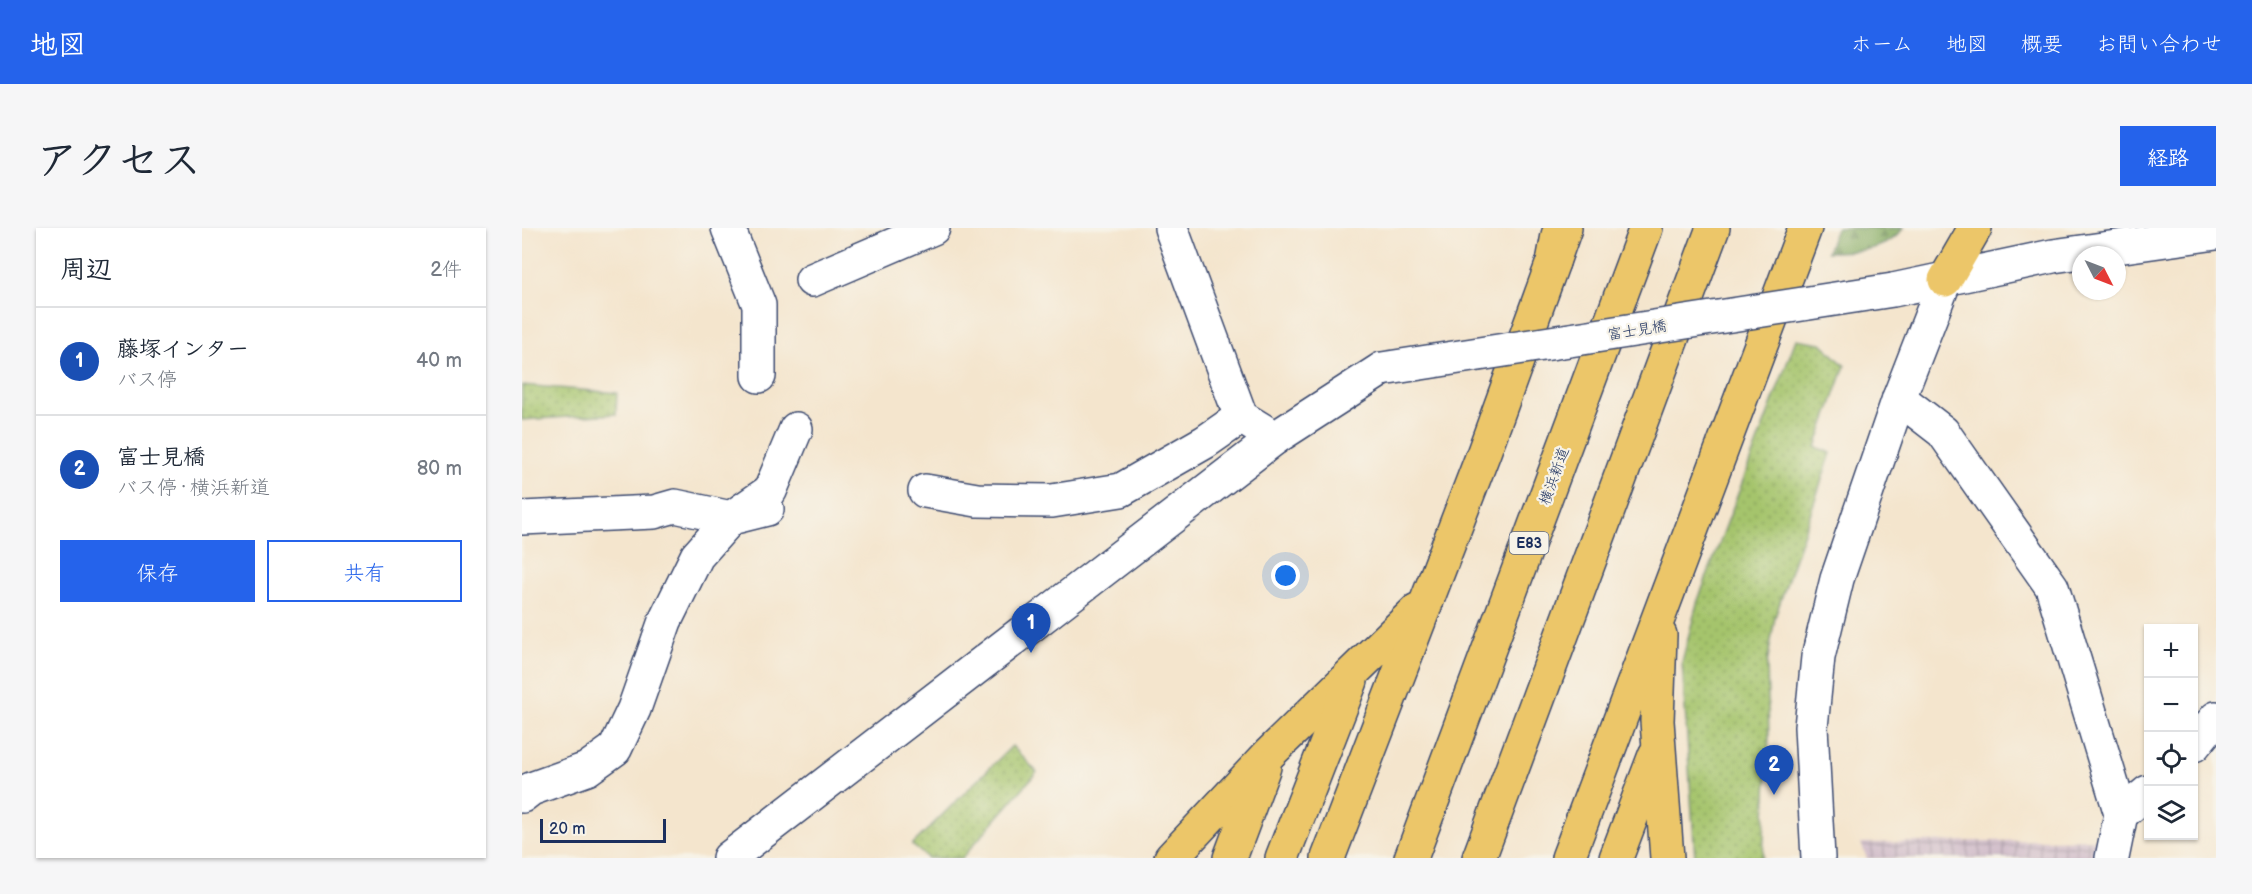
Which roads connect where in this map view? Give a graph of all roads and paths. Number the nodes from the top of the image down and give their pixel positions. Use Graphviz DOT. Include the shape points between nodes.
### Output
graph roads {
  1 [pos="728,228"];
  2 [pos="933,228"];
  3 [pos="1171,228"];
  4 [pos="1559,228"];
  5 [pos="1565,228"];
  6 [pos="1646,228"];
  7 [pos="1713,228"];
  8 [pos="1805,228"];
  9 [pos="1959,228"];
  10 [pos="1975,228"];
  11 [pos="2216,233"];
  12 [pos="1552,262"];
  13 [pos="812,280"];
  14 [pos="1945,280"];
  15 [pos="759,375"];
  16 [pos="1899,398"];
  17 [pos="1241,417"];
  18 [pos="796,429"];
  19 [pos="1275,438"];
  20 [pos="925,491"];
  21 [pos="767,509"];
  22 [pos="522,518"];
  23 [pos="731,518"];
  24 [pos="1424,604"];
  25 [pos="1661,606"];
  26 [pos="1355,671"];
  27 [pos="2216,718"];
  28 [pos="2198,739"];
  29 [pos="1658,745"];
  30 [pos="1269,754"];
  31 [pos="2144,795"];
  32 [pos="522,796"];
  33 [pos="2121,814"];
  34 [pos="1187,846"];
  35 [pos="729,858"];
  36 [pos="1171,858"];
  37 [pos="1230,858"];
  38 [pos="1282,858"];
  39 [pos="1328,858"];
  40 [pos="1411,858"];
  41 [pos="1479,858"];
  42 [pos="1568,858"];
  43 [pos="1616,858"];
  44 [pos="1666,858"];
  45 [pos="1818,858"];
  46 [pos="2112,858"];
  1 -- 15 [label="street" via="759,305"];
  2 -- 13 [label="street"];
  3 -- 17 [label="street"];
  4 -- 12 [label="highway"];
  5 -- 12 [label="highway"];
  6 -- 40 [label="highway, 横浜新道 / E83"];
  7 -- 41 [label="highway"];
  8 -- 25 [label="highway"];
  9 -- 14 [label="highway"];
  10 -- 14 [label="highway"];
  11 -- 14 [label="street, 富士見橋" via="2053,256"];
  12 -- 24 [label="highway"];
  14 -- 16 [label="street"];
  14 -- 19 [label="street, 富士見橋, bridge" via="1382,369"];
  16 -- 33 [label="street" via="1943,432 2052,587"];
  16 -- 45 [label="street" via="1837,579 1818,657 1811,727"];
  17 -- 19 [label="street"];
  17 -- 20 [label="street" via="1121,490 1052,501 977,500"];
  18 -- 23 [label="street" via="770,491"];
  19 -- 35 [label="street"];
  21 -- 23 [label="street"];
  22 -- 23 [label="street" via="654,512 675,506"];
  23 -- 32 [label="street" via="698,556 665,621 634,709 615,749 587,770 531,789"];
  24 -- 26 [label="highway"];
  24 -- 39 [label="highway"];
  25 -- 29 [label="highway"];
  25 -- 42 [label="highway"];
  26 -- 30 [label="highway"];
  26 -- 38 [label="highway"];
  27 -- 28 [label="street"];
  29 -- 43 [label="highway"];
  29 -- 44 [label="highway"];
  30 -- 34 [label="highway"];
  30 -- 37 [label="highway"];
  31 -- 33 [label="street"];
  33 -- 46 [label="street"];
  34 -- 36 [label="highway"];
}
